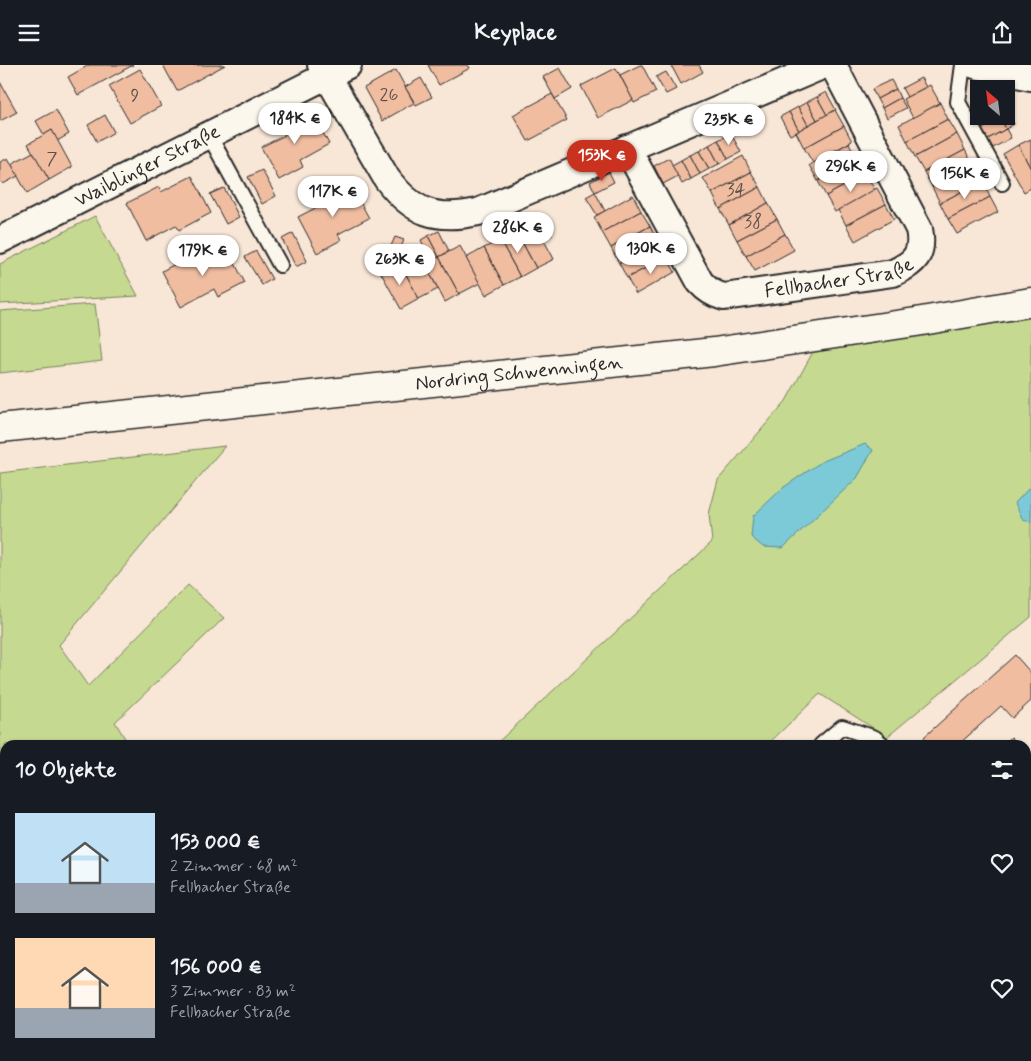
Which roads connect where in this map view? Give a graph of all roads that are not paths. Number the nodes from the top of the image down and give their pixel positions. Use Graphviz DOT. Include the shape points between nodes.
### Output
graph roads {
  1 [pos="824,65"];
  2 [pos="833,65"];
  3 [pos="963,65"];
  4 [pos="976,65"];
  5 [pos="332,68"];
  6 [pos="1031,77"];
  7 [pos="209,135"];
  8 [pos="627,148"];
  9 [pos="1002,183"];
  10 [pos="0,240"];
  11 [pos="280,265"];
  12 [pos="1031,302"];
  13 [pos="2,429"];
  14 [pos="827,740"];
  15 [pos="877,740"];
  1 -- 8 [label="street"];
  2 -- 8 [label="street, Fellbacher Straße" via="919,229 922,243 919,253 908,266 893,273 724,297 715,295 700,282"];
  3 -- 9 [label="lane" via="958,102"];
  4 -- 6 [label="street"];
  5 -- 7 [label="street, Waiblinger Straße"];
  5 -- 8 [label="street" via="387,179 407,202 422,211 456,217 478,212"];
  7 -- 10 [label="street, Waiblinger Straße"];
  7 -- 11 [label="lane"];
  12 -- 13 [label="main road, Nordring Schwenningen" via="714,352"];
  14 -- 15 [label="lane" via="842,727"];
}
